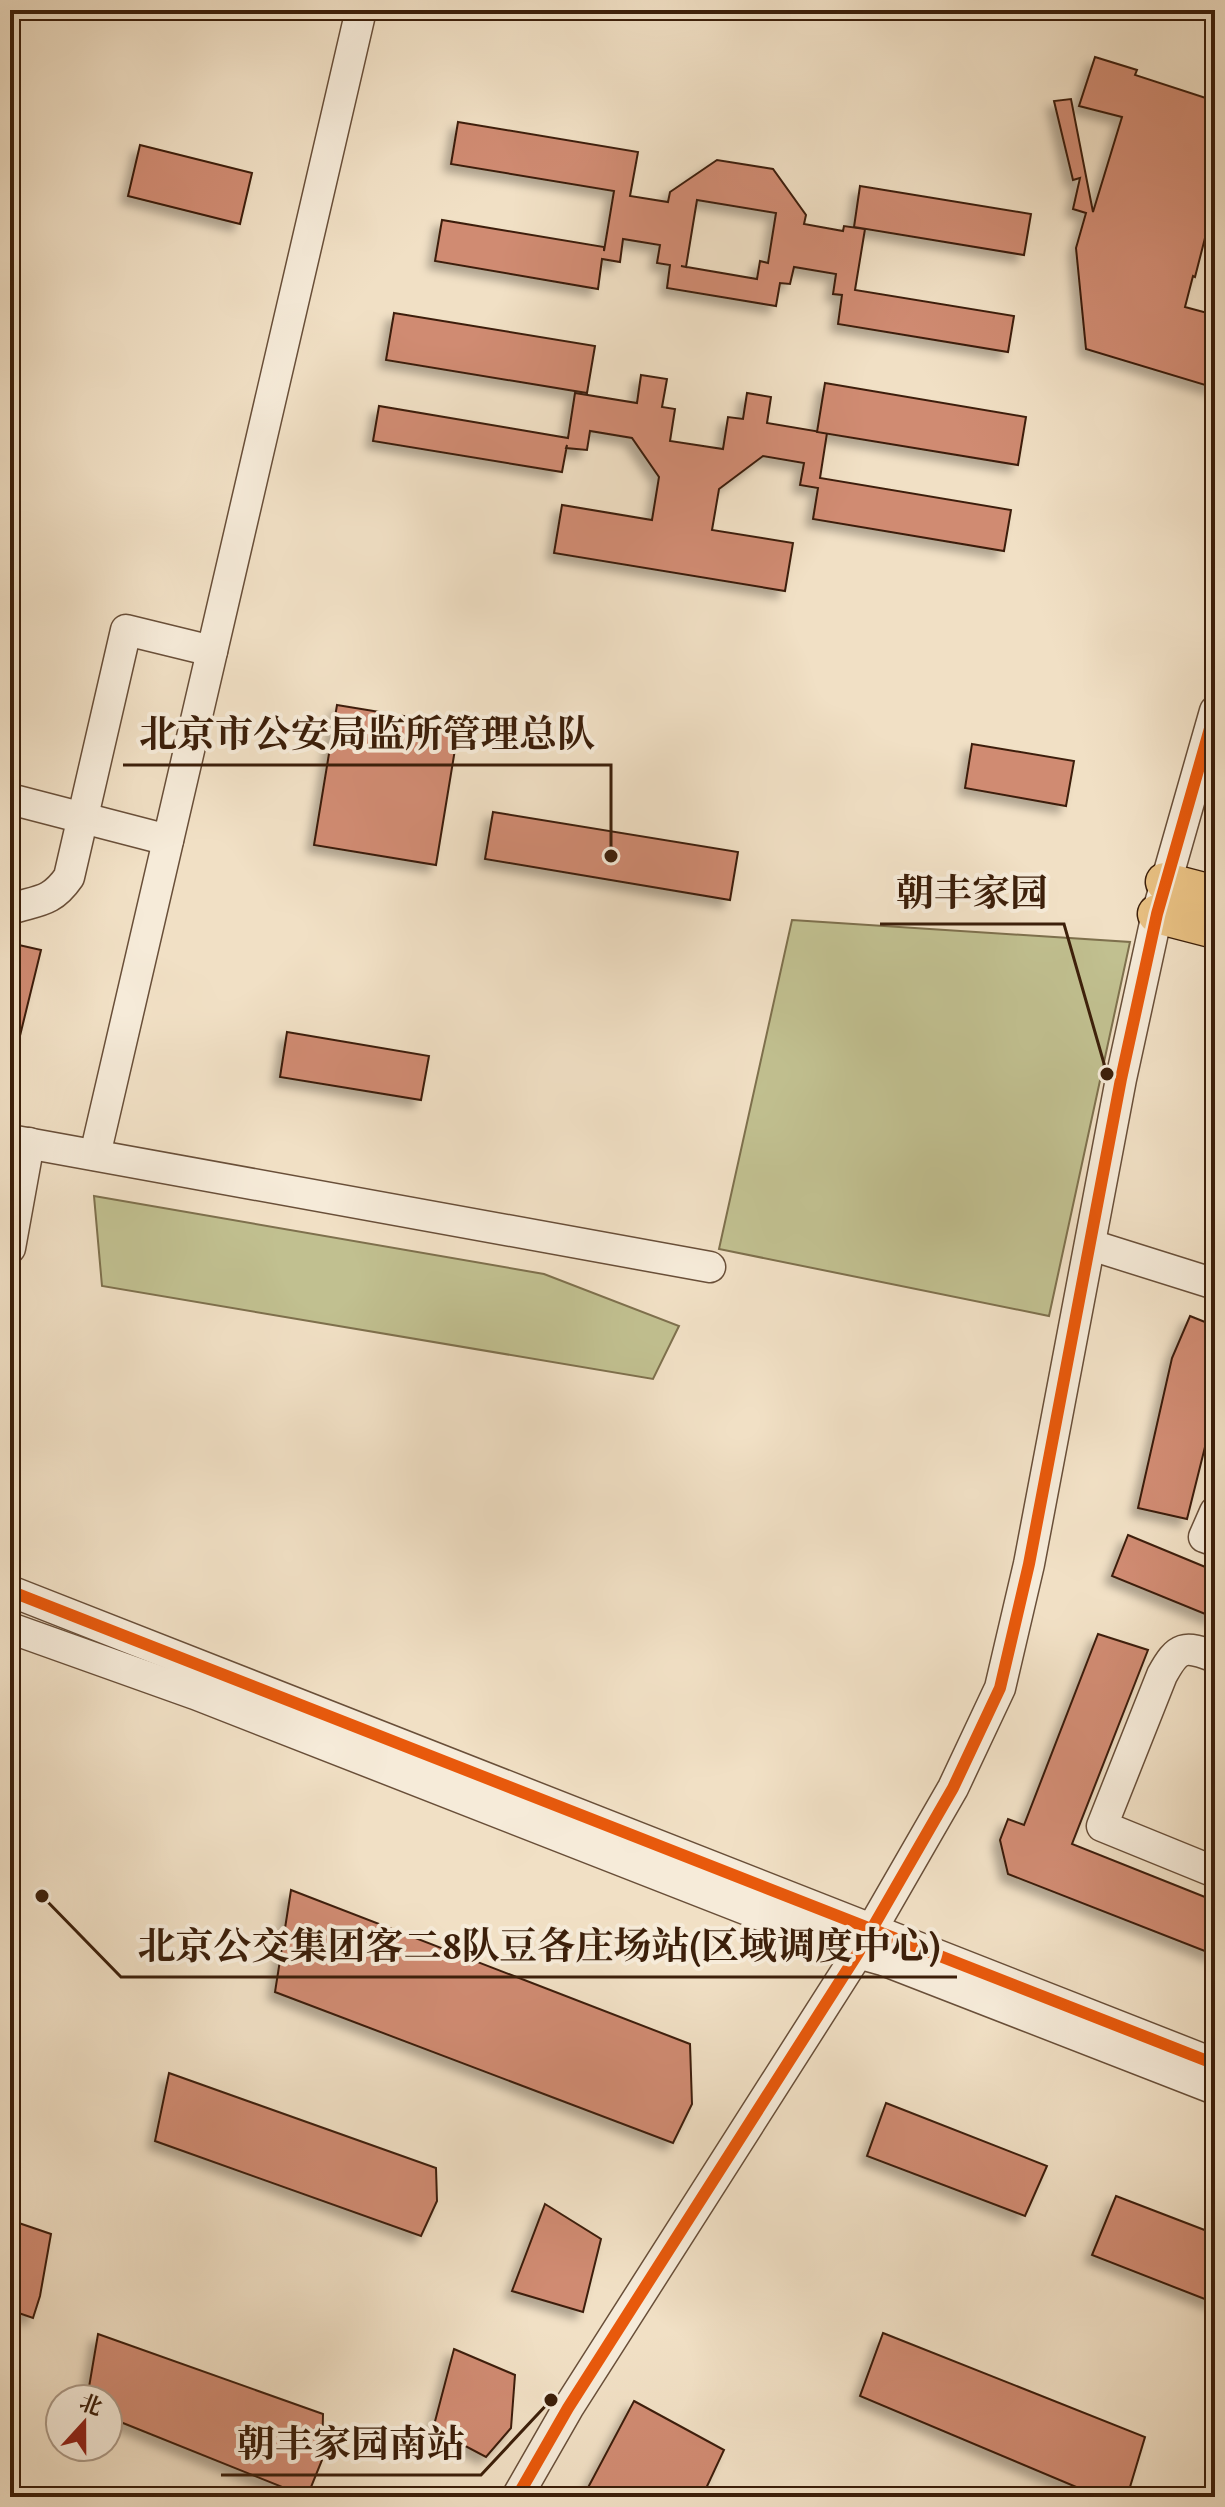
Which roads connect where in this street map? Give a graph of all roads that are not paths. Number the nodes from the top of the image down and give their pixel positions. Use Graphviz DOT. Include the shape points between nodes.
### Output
graph roads {
  1 [pos="361,10"];
  2 [pos="212,651"];
  3 [pos="1215,711"];
  4 [pos="10,799"];
  5 [pos="84,819"];
  6 [pos="168,840"];
  7 [pos="1215,895"];
  8 [pos="1161,898"];
  9 [pos="10,909"];
  10 [pos="1215,929"];
  11 [pos="19,1141"];
  12 [pos="95,1155"];
  13 [pos="1091,1245"];
  14 [pos="10,1248"];
  15 [pos="710,1267"];
  16 [pos="1215,1284"];
  17 [pos="1215,1512"];
  18 [pos="1215,1541"];
  19 [pos="10,1591"];
  20 [pos="10,1628"];
  21 [pos="1215,1657"];
  22 [pos="1215,1872"];
  23 [pos="865,1942"];
  24 [pos="1215,2064"];
  25 [pos="1215,2089"];
  26 [pos="517,2497"];
  1 -- 2 [label="street"];
  2 -- 5 [label="street" via="126,630"];
  2 -- 6 [label="street"];
  3 -- 8 [label="street"];
  4 -- 5 [label="street"];
  5 -- 6 [label="street"];
  5 -- 9 [label="street" via="74,863 61,889 35,904"];
  6 -- 12 [label="street"];
  7 -- 8 [label="main road"];
  8 -- 10 [label="main road"];
  8 -- 13 [label="street"];
  11 -- 12 [label="street"];
  11 -- 14 [label="street"];
  12 -- 15 [label="street"];
  13 -- 16 [label="street"];
  13 -- 23 [label="street" via="1000,1688 953,1788"];
  17 -- 18 [label="street" via="1204,1537"];
  19 -- 23 [label="street"];
  20 -- 23 [label="street"];
  21 -- 22 [label="street" via="1196,1650 1174,1653 1102,1826"];
  23 -- 24 [label="street"];
  23 -- 25 [label="street" via="883,1960"];
  23 -- 26 [label="street" via="576,2395"];
}
